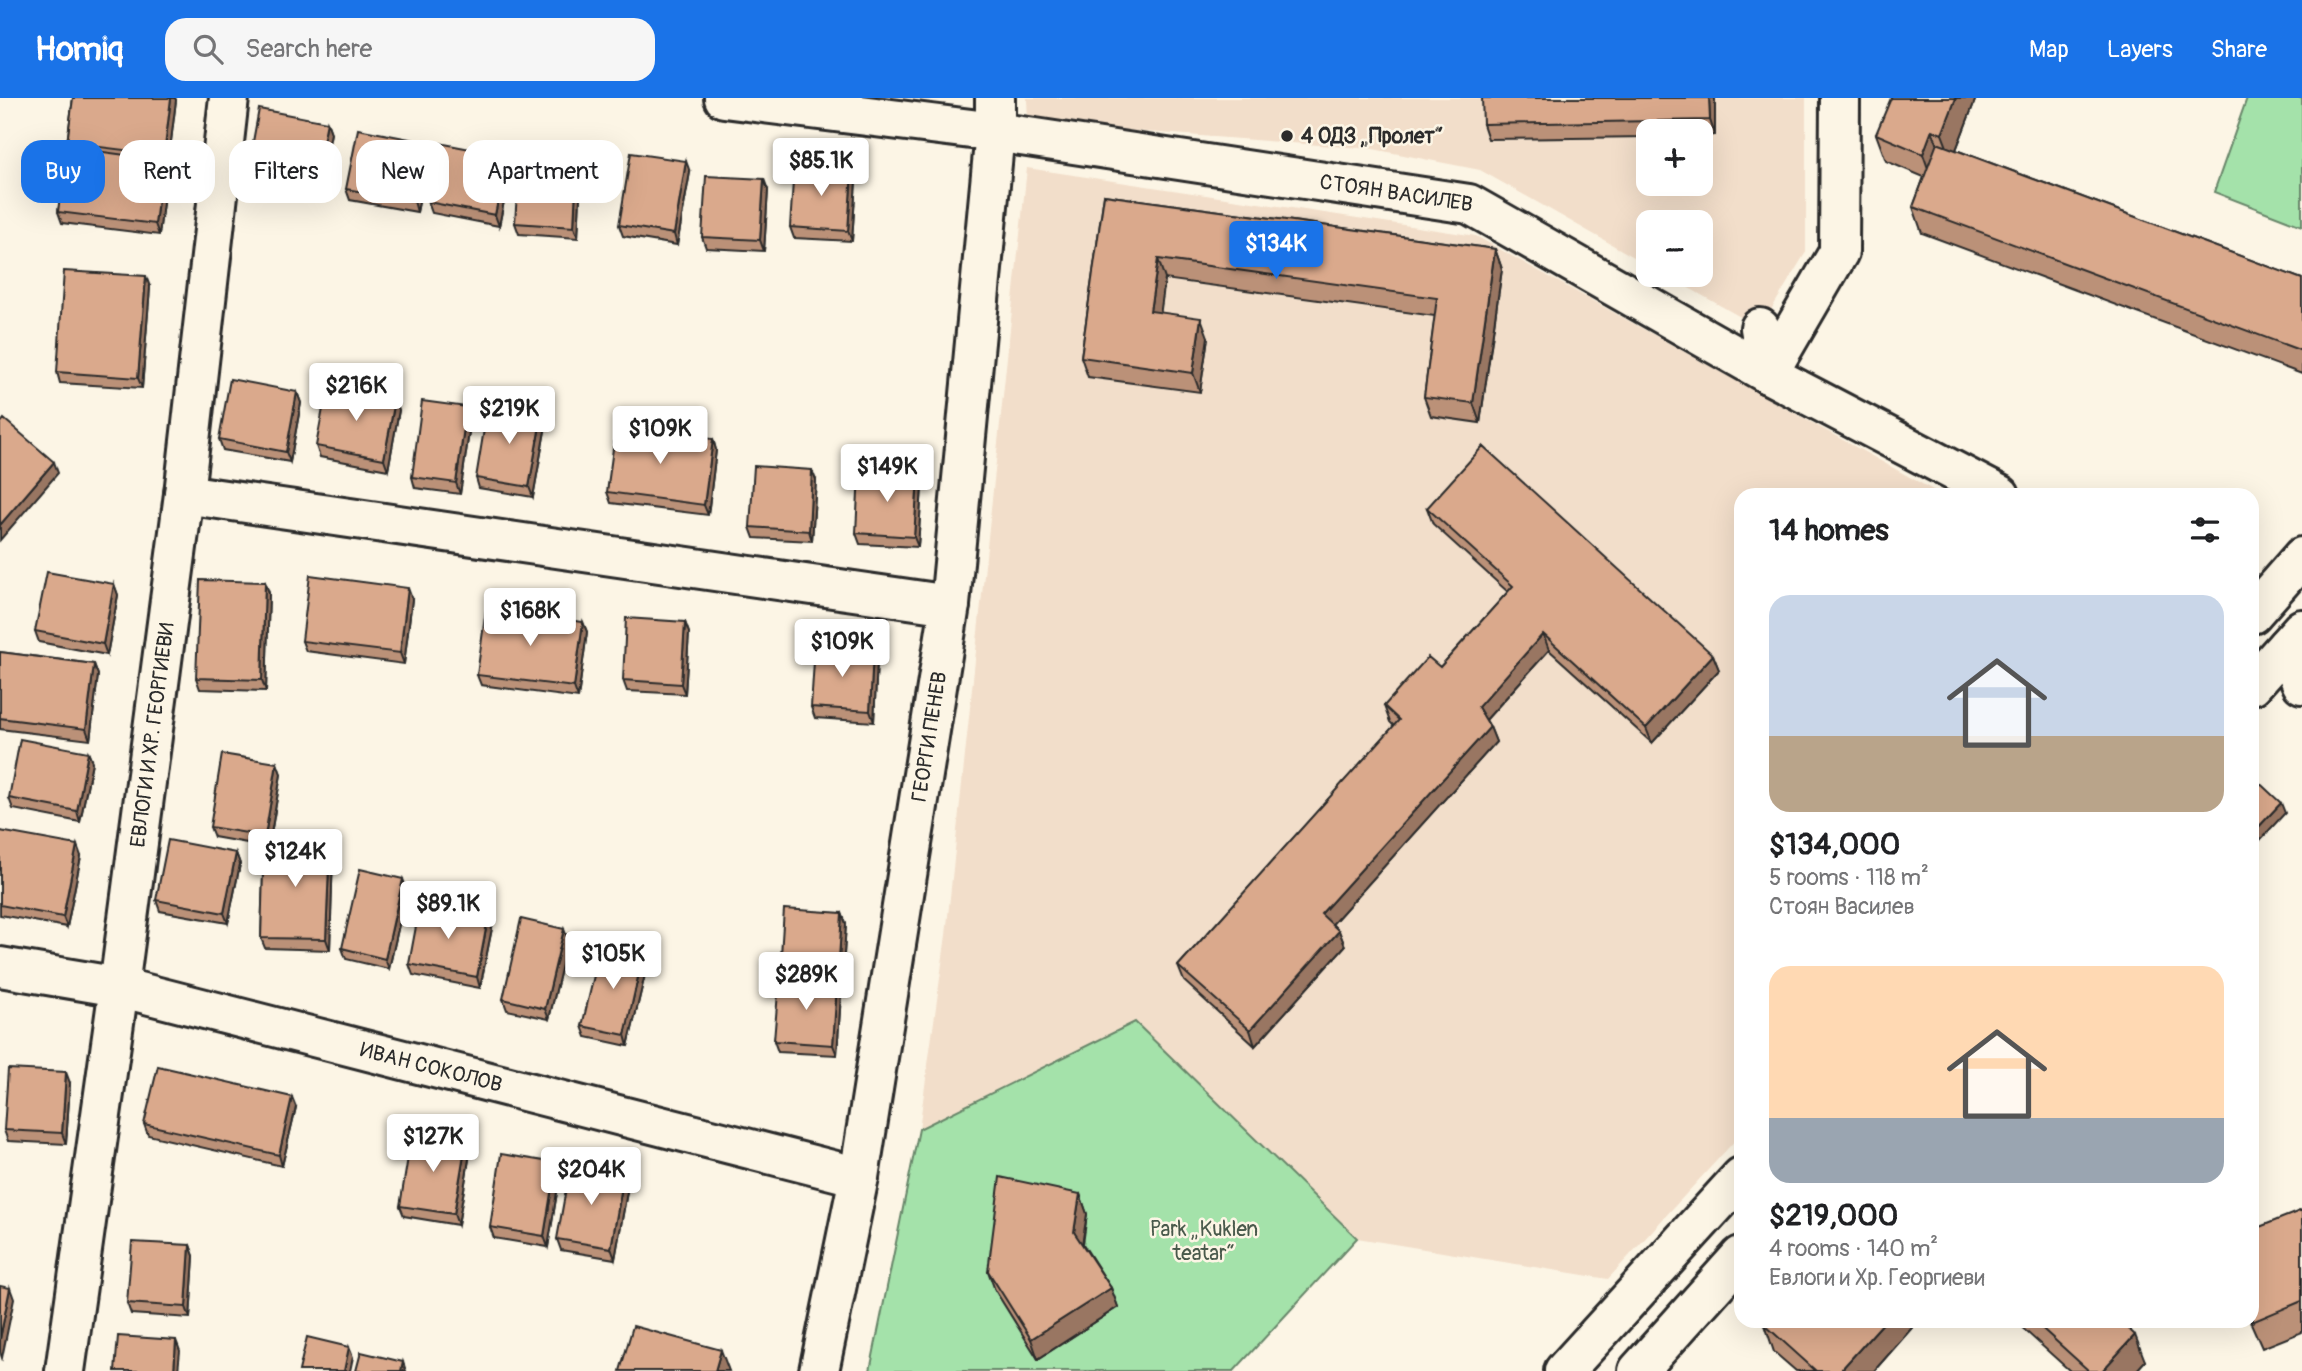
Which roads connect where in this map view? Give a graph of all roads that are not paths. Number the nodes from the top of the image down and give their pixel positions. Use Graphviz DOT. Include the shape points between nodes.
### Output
graph roads {
  1 [pos="229,98"];
  2 [pos="724,98"];
  3 [pos="1840,98"];
  4 [pos="995,115"];
  5 [pos="1760,328"];
  6 [pos="1769,374"];
  7 [pos="1987,488"];
  8 [pos="184,494"];
  9 [pos="2302,557"];
  10 [pos="950,605"];
  11 [pos="2259,606"];
  12 [pos="2259,630"];
  13 [pos="2294,638"];
  14 [pos="2259,677"];
  15 [pos="2302,684"];
  16 [pos="0,967"];
  17 [pos="119,987"];
  18 [pos="859,1177"];
  19 [pos="1734,1185"];
  20 [pos="1734,1265"];
  21 [pos="1596,1337"];
  22 [pos="1649,1368"];
  23 [pos="65,1371"];
  24 [pos="819,1371"];
  25 [pos="1564,1371"];
  1 -- 8 [label="street, ЕВЛОГИ И ХР. ГЕОРГИЕВИ"];
  2 -- 4 [label="street, СТОЯН ВАСИЛЕВ"];
  3 -- 6 [label="street" via="1839,252"];
  4 -- 6 [label="street, СТОЯН ВАСИЛЕВ" via="1469,204"];
  4 -- 10 [label="street, ГЕОРГИ ПЕНЕВ"];
  5 -- 6 [label="street"];
  6 -- 7 [label="street, СТОЯН ВАСИЛЕВ"];
  8 -- 10 [label="street"];
  8 -- 17 [label="street, ЕВЛОГИ И ХР. ГЕОРГИЕВИ"];
  9 -- 11 [label="street"];
  10 -- 18 [label="street, ГЕОРГИ ПЕНЕВ"];
  12 -- 13 [label="street"];
  13 -- 14 [label="street"];
  13 -- 15 [label="street"];
  16 -- 17 [label="street, ИВАН СОКОЛОВ"];
  17 -- 18 [label="street, ИВАН СОКОЛОВ"];
  17 -- 23 [label="street, ЕВЛОГИ И ХР. ГЕОРГИЕВИ"];
  18 -- 24 [label="street, ГЕОРГИ ПЕНЕВ"];
  19 -- 21 [label="street"];
  20 -- 22 [label="street"];
  21 -- 22 [label="street"];
  21 -- 25 [label="street"];
}
